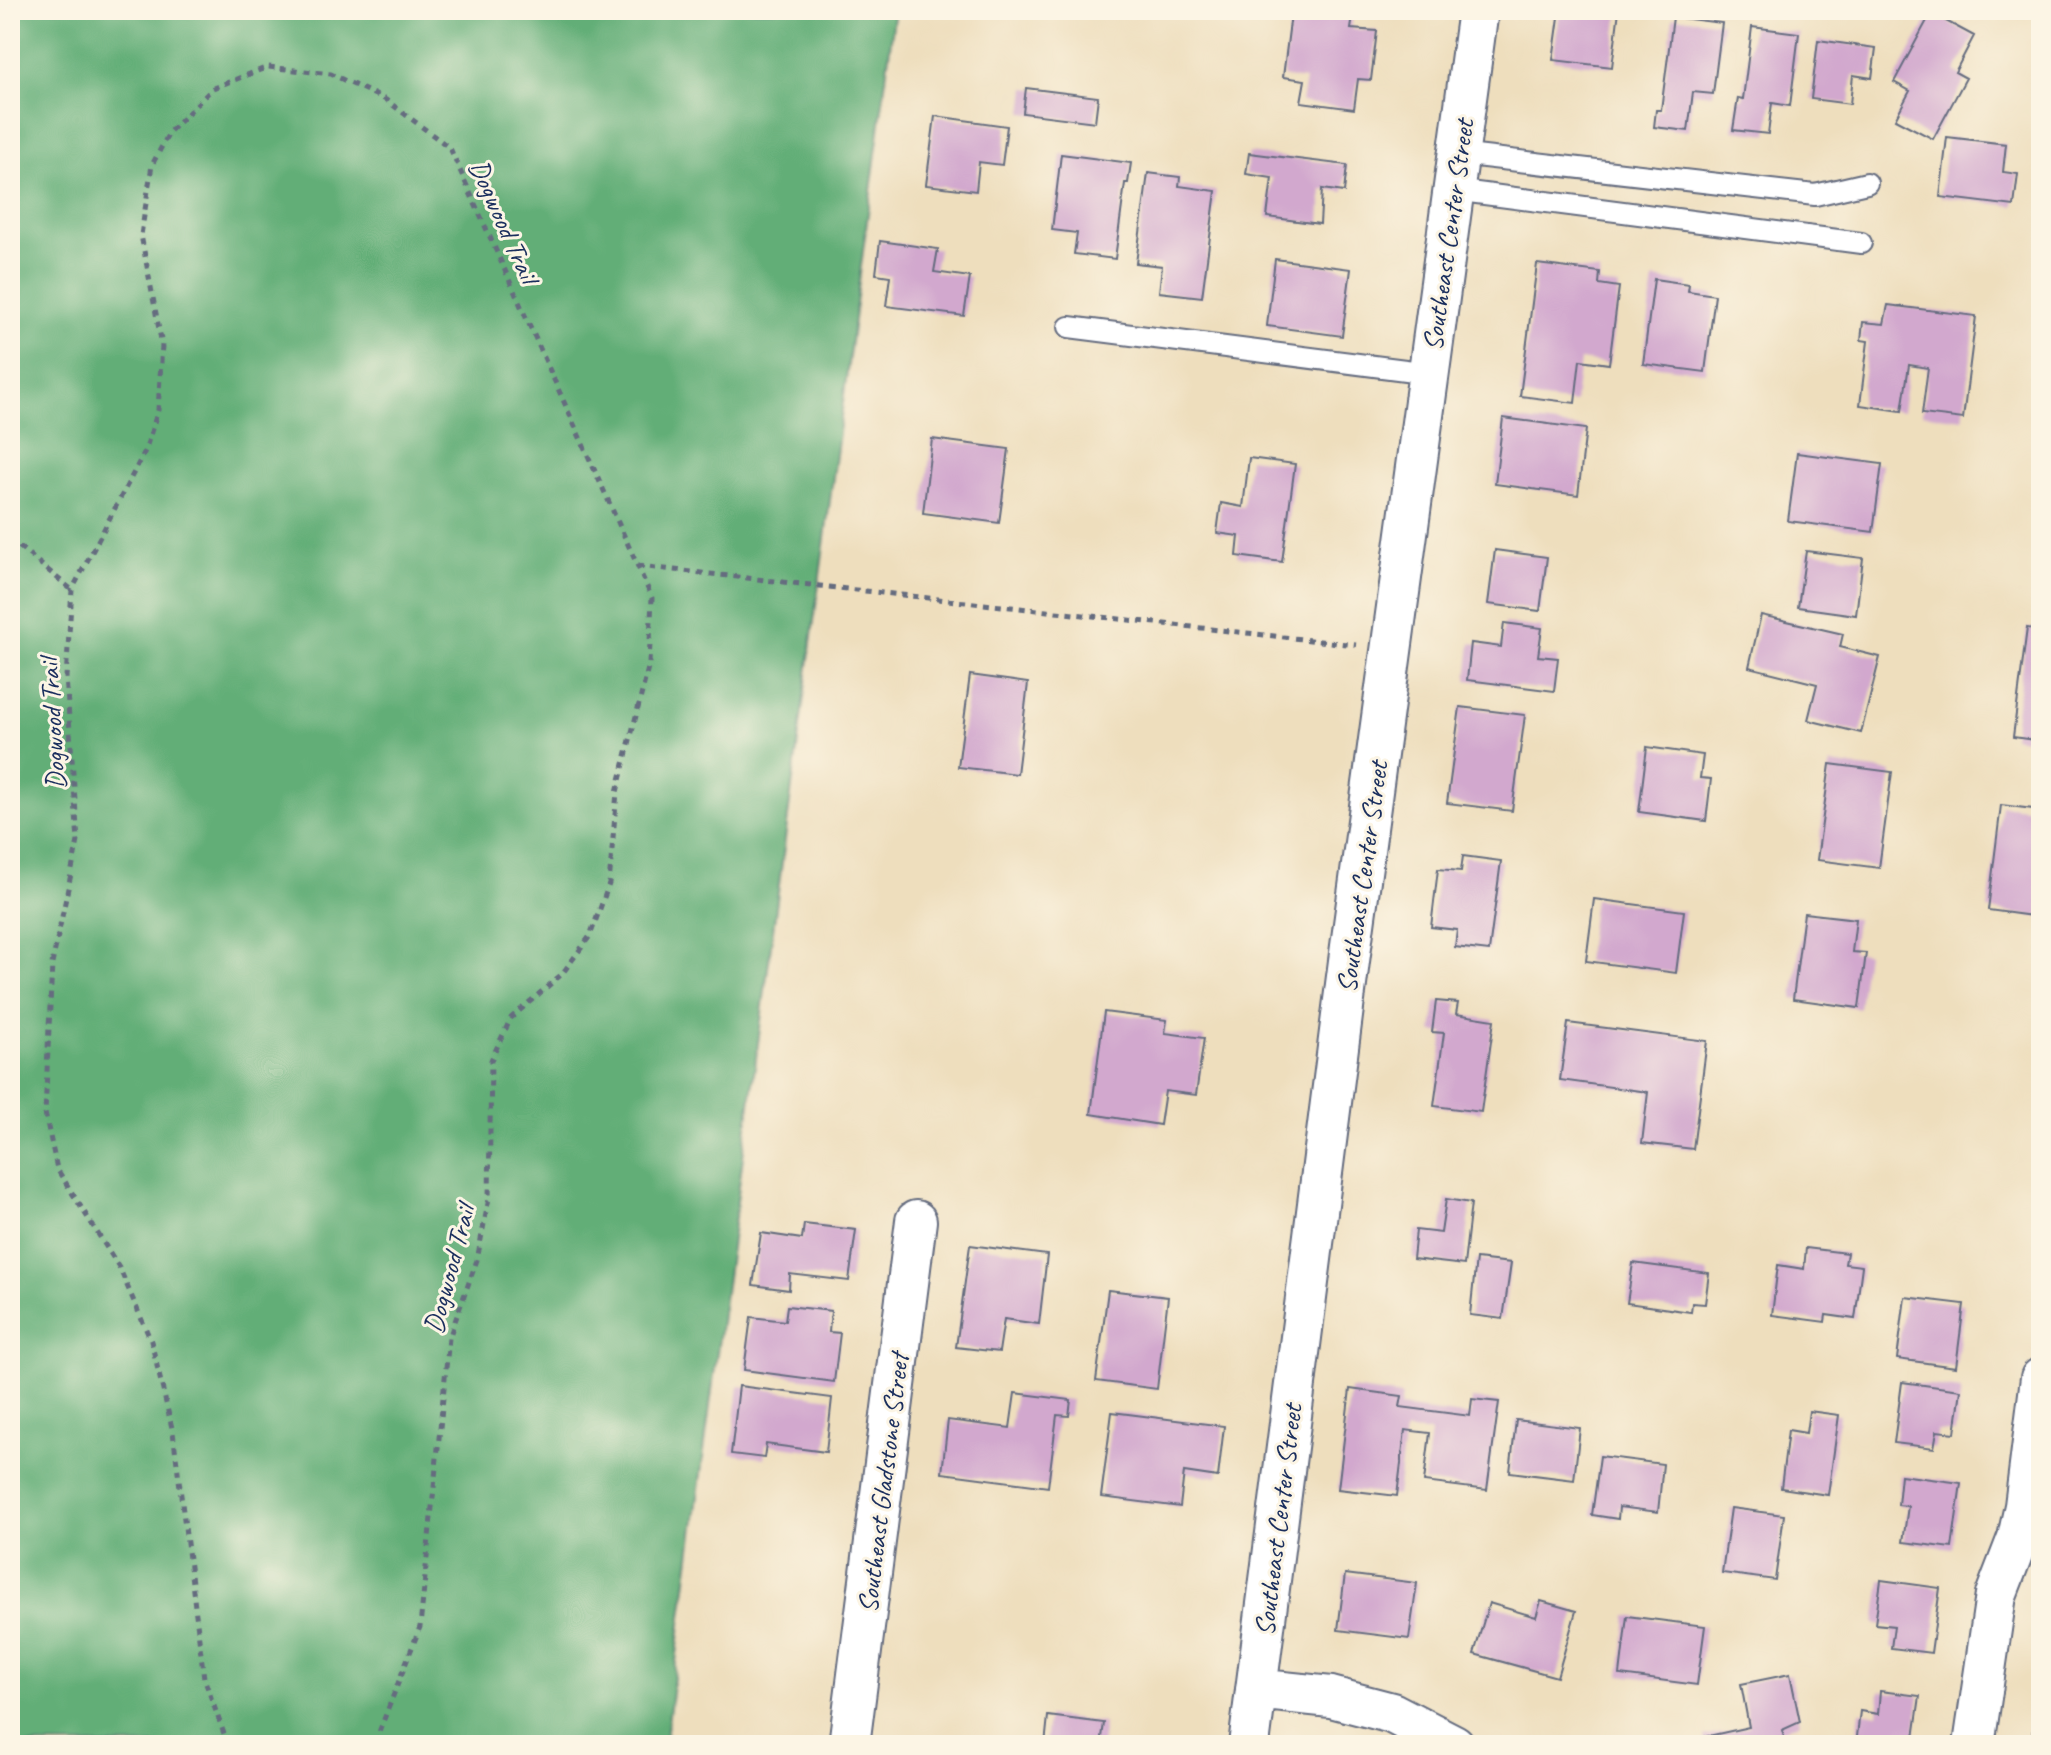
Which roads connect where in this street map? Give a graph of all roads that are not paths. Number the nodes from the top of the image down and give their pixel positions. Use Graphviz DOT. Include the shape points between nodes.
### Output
graph roads {
  1 [pos="1478,10"];
  2 [pos="1456,172"];
  3 [pos="1867,183"];
  4 [pos="1861,243"];
  5 [pos="1069,327"];
  6 [pos="1429,373"];
  7 [pos="916,1221"];
  8 [pos="2041,1378"];
  9 [pos="1256,1689"];
  10 [pos="849,1745"];
  11 [pos="1249,1745"];
  12 [pos="1454,1745"];
  13 [pos="1974,1745"];
  1 -- 2 [label="street, Southeast Center Street"];
  2 -- 3 [label="lane" via="1815,195"];
  2 -- 4 [label="lane"];
  2 -- 6 [label="street, Southeast Center Street"];
  5 -- 6 [label="lane"];
  6 -- 9 [label="street, Southeast Center Street"];
  7 -- 10 [label="street, Southeast Gladstone Street"];
  8 -- 13 [label="street" via="2025,1506 1996,1595"];
  9 -- 11 [label="street, Southeast Center Street"];
  9 -- 12 [label="street" via="1331,1697 1392,1713"];
}
